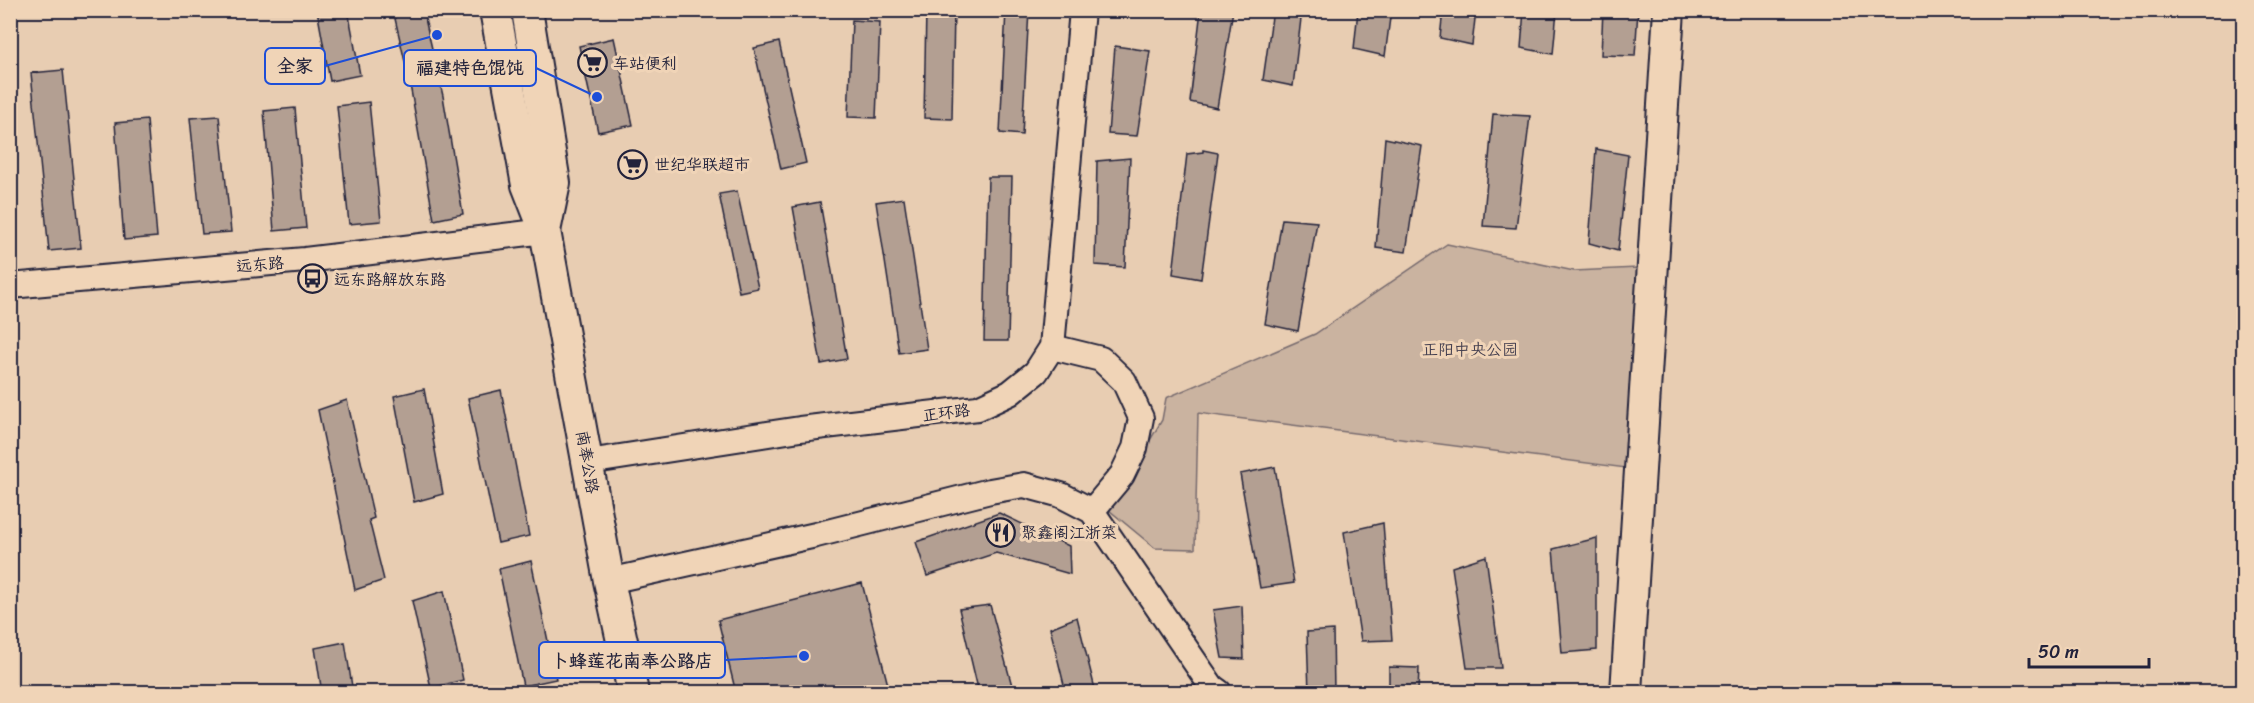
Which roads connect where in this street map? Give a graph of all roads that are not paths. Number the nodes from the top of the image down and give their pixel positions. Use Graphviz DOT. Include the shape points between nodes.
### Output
graph roads {
  1 [pos="527,10"];
  2 [pos="1083,10"];
  3 [pos="1669,10"];
  4 [pos="495,11"];
  5 [pos="545,231"];
  6 [pos="10,286"];
  7 [pos="1052,347"];
  8 [pos="588,462"];
  9 [pos="1092,511"];
  10 [pos="609,581"];
  11 [pos="633,693"];
  12 [pos="1219,693"];
  13 [pos="1626,693"];
  1 -- 5 [label="main road, 南奉公路" via="555,183"];
  2 -- 7 [label="street, 正环路"];
  3 -- 13 [label="main road"];
  4 -- 5 [label="main road, 南奉公路" via="527,185"];
  5 -- 6 [label="street, 远东路" via="304,260"];
  5 -- 8 [label="main road, 南奉公路"];
  7 -- 8 [label="street, 正环路" via="1036,372 1010,393 978,408 800,429"];
  7 -- 9 [label="street" via="1101,359 1124,381 1141,418 1135,448 1122,475"];
  8 -- 10 [label="main road, 南奉公路"];
  9 -- 10 [label="street" via="1061,495 1024,485"];
  9 -- 12 [label="street"];
  10 -- 11 [label="main road, 南奉公路"];
}
